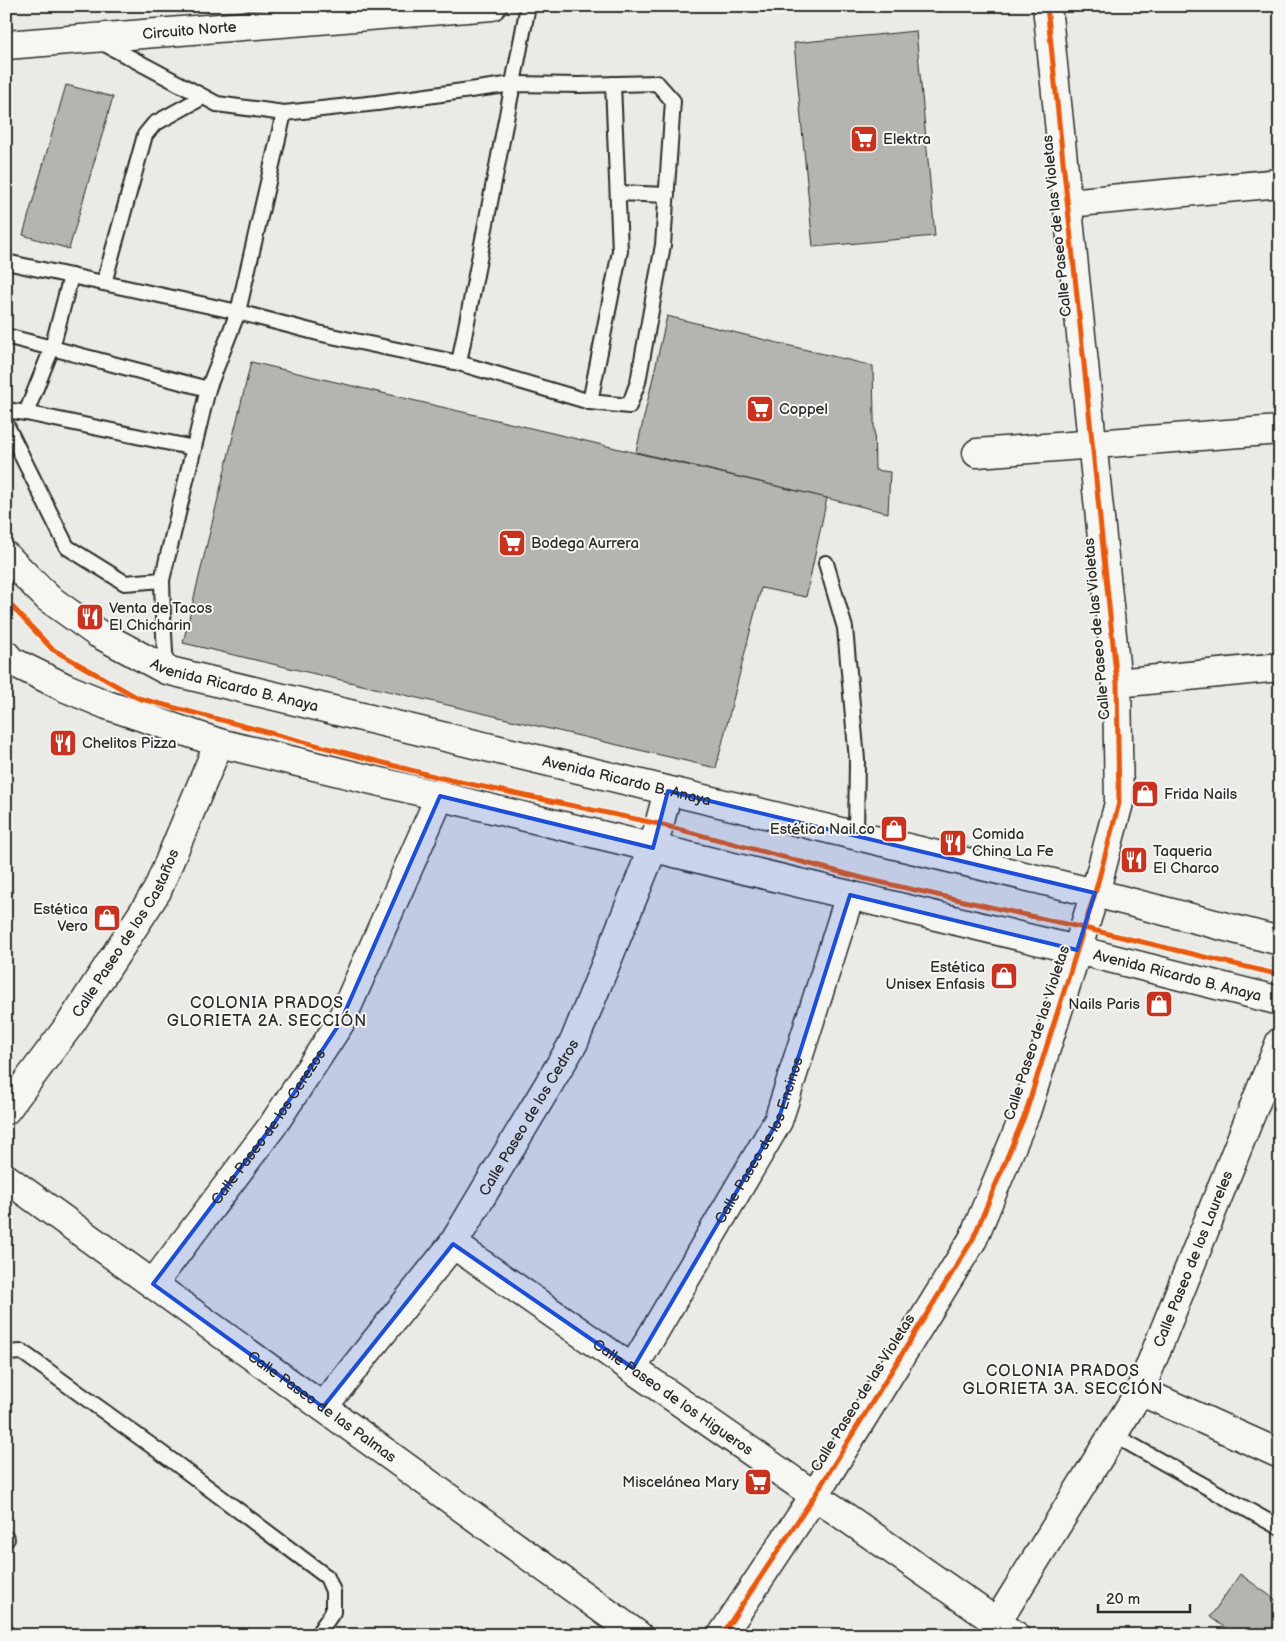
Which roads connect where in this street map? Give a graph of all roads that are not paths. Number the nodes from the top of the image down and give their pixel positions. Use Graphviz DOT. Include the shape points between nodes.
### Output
graph roads {
  1 [pos="492,6"];
  2 [pos="528,6"];
  3 [pos="1047,6"];
  4 [pos="94,38"];
  5 [pos="10,42"];
  6 [pos="513,84"];
  7 [pos="613,84"];
  8 [pos="204,97"];
  9 [pos="284,113"];
  10 [pos="1280,183"];
  11 [pos="618,193"];
  12 [pos="666,195"];
  13 [pos="1068,203"];
  14 [pos="6,262"];
  15 [pos="71,276"];
  16 [pos="104,283"];
  17 [pos="238,312"];
  18 [pos="6,336"];
  19 [pos="52,348"];
  20 [pos="459,363"];
  21 [pos="208,389"];
  22 [pos="590,402"];
  23 [pos="6,410"];
  24 [pos="26,412"];
  25 [pos="6,424"];
  26 [pos="1280,430"];
  27 [pos="1092,445"];
  28 [pos="194,448"];
  29 [pos="977,453"];
  30 [pos="6,556"];
  31 [pos="826,563"];
  32 [pos="162,580"];
  33 [pos="8,663"];
  34 [pos="1280,667"];
  35 [pos="166,670"];
  36 [pos="1117,683"];
  37 [pos="219,743"];
  38 [pos="668,791"];
  39 [pos="440,796"];
  40 [pos="856,836"];
  41 [pos="653,848"];
  42 [pos="1095,893"];
  43 [pos="850,895"];
  44 [pos="1280,941"];
  45 [pos="1077,950"];
  46 [pos="1280,1001"];
  47 [pos="1280,1042"];
  48 [pos="6,1110"];
  49 [pos="6,1178"];
  50 [pos="453,1244"];
  51 [pos="152,1284"];
  52 [pos="6,1353"];
  53 [pos="633,1368"];
  54 [pos="1140,1391"];
  55 [pos="323,1407"];
  56 [pos="1114,1435"];
  57 [pos="1280,1454"];
  58 [pos="815,1495"];
  59 [pos="1280,1528"];
  60 [pos="1006,1629"];
  61 [pos="317,1635"];
  62 [pos="638,1635"];
  63 [pos="722,1635"];
  1 -- 4 [label="street, Circuito Norte"];
  2 -- 6 [label="lane"];
  3 -- 13 [label="street, Calle Paseo de las Violetas"];
  4 -- 5 [label="street, Circuito Norte"];
  4 -- 8 [label="lane"];
  6 -- 7 [label="lane"];
  6 -- 9 [label="lane"];
  6 -- 20 [label="lane"];
  7 -- 11 [label="lane"];
  7 -- 12 [label="lane" via="657,83 673,101"];
  8 -- 9 [label="lane" via="217,104"];
  8 -- 16 [label="lane" via="154,124 145,135"];
  9 -- 17 [label="lane"];
  10 -- 13 [label="street"];
  11 -- 12 [label="lane"];
  11 -- 22 [label="lane" via="620,251"];
  12 -- 22 [label="lane" via="663,245 638,382 629,406"];
  13 -- 27 [label="street, Calle Paseo de las Violetas"];
  14 -- 15 [label="lane"];
  15 -- 16 [label="lane"];
  15 -- 19 [label="lane"];
  16 -- 17 [label="lane"];
  17 -- 20 [label="lane" via="322,334"];
  17 -- 21 [label="lane"];
  18 -- 19 [label="lane"];
  19 -- 21 [label="lane"];
  19 -- 24 [label="lane"];
  20 -- 22 [label="lane"];
  21 -- 28 [label="lane"];
  23 -- 24 [label="lane"];
  24 -- 28 [label="lane"];
  25 -- 32 [label="lane" via="67,547 125,583"];
  26 -- 27 [label="street"];
  27 -- 29 [label="street"];
  27 -- 36 [label="street, Calle Paseo de las Violetas"];
  28 -- 32 [label="lane"];
  30 -- 35 [label="street, Avenida Ricardo B. Anaya" via="48,598 97,633"];
  31 -- 40 [label="lane" via="845,628 857,760"];
  32 -- 35 [label="lane"];
  33 -- 37 [label="street, Avenida Ricardo B. Anaya" via="107,705"];
  34 -- 36 [label="street"];
  35 -- 38 [label="street, Avenida Ricardo B. Anaya"];
  36 -- 42 [label="street, Calle Paseo de las Violetas" via="1119,803"];
  37 -- 39 [label="street, Avenida Ricardo B. Anaya"];
  37 -- 48 [label="street, Calle Paseo de los Castaños" via="157,891 71,1023"];
  38 -- 40 [label="street, Avenida Ricardo B. Anaya"];
  38 -- 41 [label="street, Calle Paseo de los Cedros"];
  39 -- 41 [label="street, Avenida Ricardo B. Anaya"];
  39 -- 51 [label="street, Calle Paseo de los Cerezos" via="340,1023 273,1125"];
  40 -- 42 [label="street, Avenida Ricardo B. Anaya"];
  41 -- 43 [label="street, Avenida Ricardo B. Anaya"];
  41 -- 50 [label="street, Calle Paseo de los Cedros" via="574,1042"];
  42 -- 44 [label="street, Avenida Ricardo B. Anaya"];
  42 -- 45 [label="street, Calle Paseo de las Violetas"];
  43 -- 45 [label="street, Avenida Ricardo B. Anaya"];
  43 -- 53 [label="street, Calle Paseo de los Encinos" via="778,1121"];
  45 -- 46 [label="street, Avenida Ricardo B. Anaya"];
  45 -- 58 [label="street, Calle Paseo de las Violetas" via="1026,1112 973,1239"];
  47 -- 54 [label="street, Calle Paseo de los Laureles"];
  49 -- 51 [label="street, Calle Paseo de las Palmas"];
  50 -- 53 [label="street, Calle Paseo de los Higueros"];
  50 -- 55 [label="street, Calle Paseo de los Cedros"];
  51 -- 55 [label="street, Calle Paseo de las Palmas"];
  52 -- 61 [label="lane" via="22,1352 327,1577 333,1591 333,1612"];
  53 -- 58 [label="street, Calle Paseo de los Higueros"];
  54 -- 56 [label="street, Calle Paseo de los Laureles"];
  54 -- 57 [label="street"];
  55 -- 62 [label="street, Calle Paseo de las Palmas"];
  56 -- 59 [label="lane"];
  56 -- 60 [label="street, Calle Paseo de los Laureles"];
  58 -- 60 [label="street, Calle Paseo de los Higueros"];
  58 -- 63 [label="street, Calle Paseo de las Violetas"];
}
